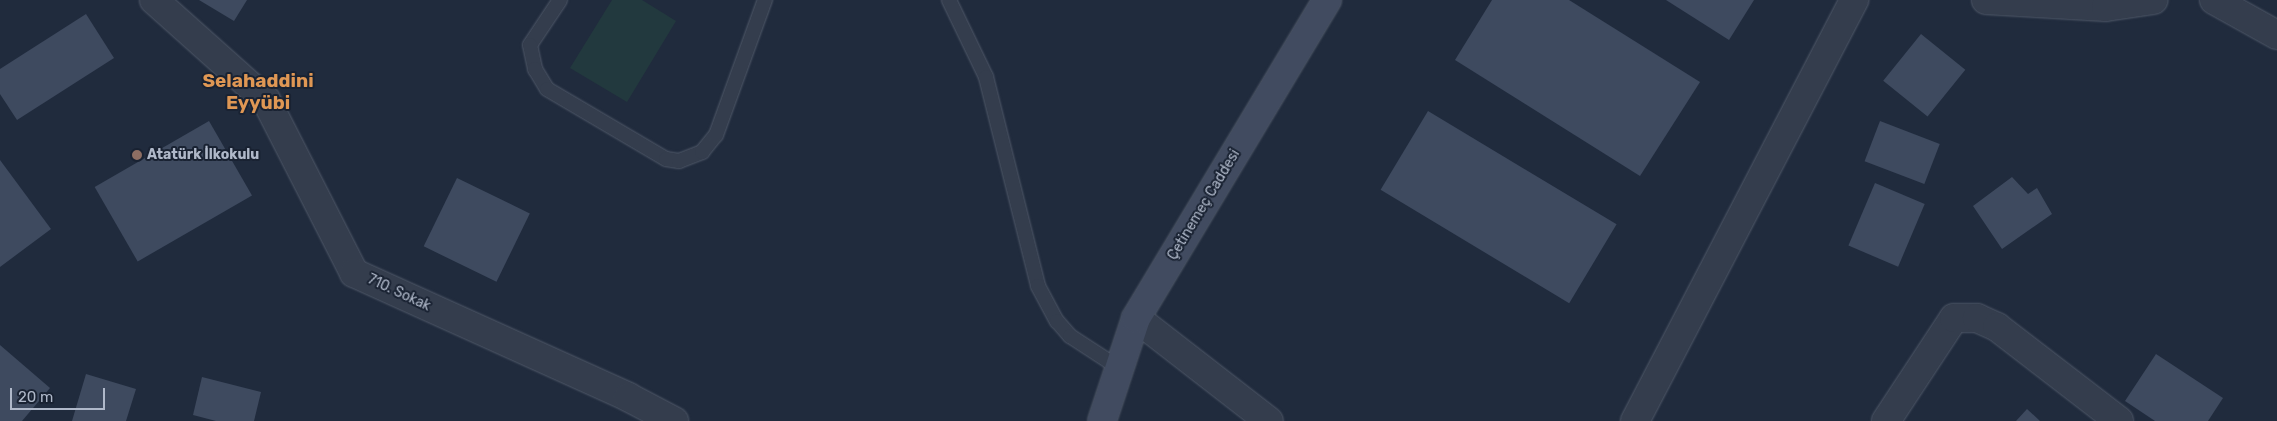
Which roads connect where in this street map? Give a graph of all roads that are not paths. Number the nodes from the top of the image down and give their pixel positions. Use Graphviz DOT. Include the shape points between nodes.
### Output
graph roads {
  1 [pos="154,0"];
  2 [pos="560,0"];
  3 [pos="765,0"];
  4 [pos="949,0"];
  5 [pos="1327,0"];
  6 [pos="1854,0"];
  7 [pos="1986,0"];
  8 [pos="2154,0"];
  9 [pos="2214,0"];
  10 [pos="2277,35"];
  11 [pos="1136,318"];
  12 [pos="1119,368"];
  13 [pos="674,421"];
  14 [pos="1102,421"];
  15 [pos="1270,421"];
  16 [pos="1635,421"];
  17 [pos="1886,421"];
  18 [pos="2119,421"];
  1 -- 13 [label="street, 710. Sokak" via="266,100 354,273"];
  2 -- 3 [label="lane" via="530,45 535,69 547,88 666,159 679,161 702,152 716,135"];
  4 -- 12 [label="lane" via="986,78 1038,286 1070,336"];
  5 -- 11 [label="main road, Çetinemeç Caddesi"];
  6 -- 16 [label="street"];
  7 -- 8 [label="street" via="2106,7"];
  9 -- 10 [label="street"];
  11 -- 12 [label="main road, Çetinemeç Caddesi"];
  11 -- 15 [label="street"];
  12 -- 14 [label="main road, Çetinemeç Caddesi"];
  17 -- 18 [label="street" via="1954,318 1977,318 1997,327"];
}
